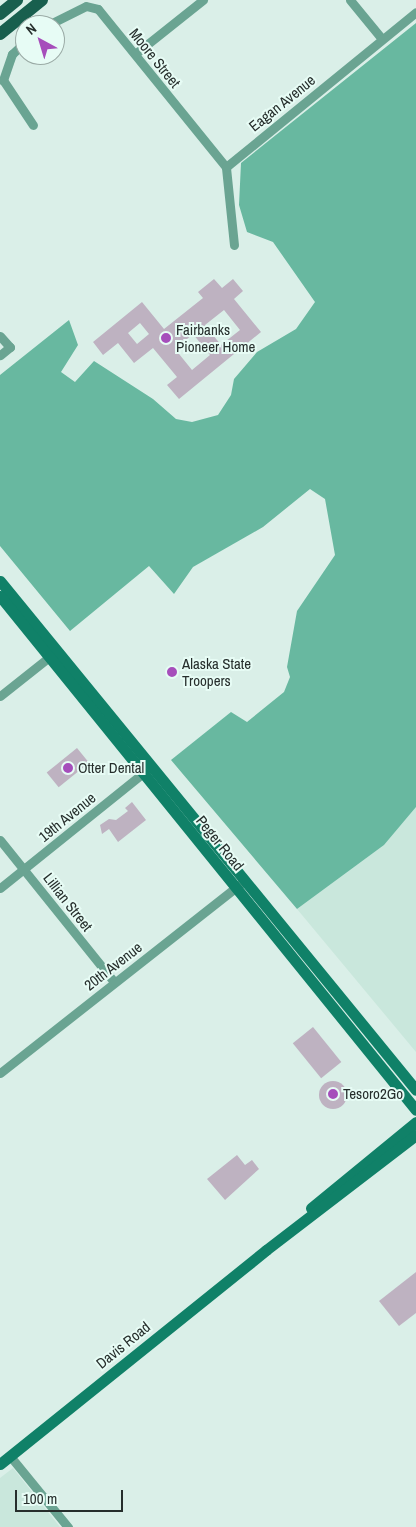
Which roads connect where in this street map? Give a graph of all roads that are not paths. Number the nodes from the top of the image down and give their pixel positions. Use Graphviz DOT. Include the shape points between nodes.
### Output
graph roads {
  1 [pos="17,0"];
  2 [pos="42,0"];
  3 [pos="203,0"];
  4 [pos="350,0"];
  5 [pos="416,12"];
  6 [pos="0,14"];
  7 [pos="65,16"];
  8 [pos="0,34"];
  9 [pos="382,39"];
  10 [pos="15,51"];
  11 [pos="135,54"];
  12 [pos="33,125"];
  13 [pos="226,167"];
  14 [pos="234,244"];
  15 [pos="0,336"];
  16 [pos="0,355"];
  17 [pos="0,581"];
  18 [pos="0,596"];
  19 [pos="52,655"];
  20 [pos="0,696"];
  21 [pos="147,770"];
  22 [pos="0,840"];
  23 [pos="24,869"];
  24 [pos="240,884"];
  25 [pos="0,888"];
  26 [pos="114,982"];
  27 [pos="0,1072"];
  28 [pos="416,1090"];
  29 [pos="416,1110"];
  30 [pos="416,1122"];
  31 [pos="416,1135"];
  32 [pos="266,1250"];
  33 [pos="10,1456"];
  34 [pos="0,1464"];
  35 [pos="68,1527"];
  1 -- 6 [label="main road"];
  2 -- 8 [label="main road"];
  3 -- 11 [label="street"];
  4 -- 9 [label="street"];
  5 -- 9 [label="street, Eagan Avenue"];
  7 -- 11 [label="street, Moore Street" via="92,6"];
  9 -- 13 [label="street, Eagan Avenue"];
  10 -- 12 [label="street" via="3,80"];
  11 -- 13 [label="street, Moore Street"];
  13 -- 14 [label="street"];
  15 -- 16 [label="street" via="10,348"];
  17 -- 19 [label="main road, Peger Road"];
  18 -- 19 [label="main road, Peger Road"];
  19 -- 20 [label="street"];
  19 -- 21 [label="main road, Peger Road"];
  21 -- 23 [label="street, 19th Avenue"];
  21 -- 24 [label="main road, Peger Road"];
  22 -- 23 [label="street, Lillian Street"];
  23 -- 25 [label="street, 19th Avenue"];
  23 -- 26 [label="street, Lillian Street"];
  24 -- 26 [label="street, 20th Avenue"];
  24 -- 28 [label="main road, Peger Road"];
  24 -- 29 [label="main road, Peger Road"];
  26 -- 27 [label="street, 20th Avenue"];
  30 -- 32 [label="main road, Davis Road" via="299,1217"];
  31 -- 32 [label="main road, Davis Road"];
  32 -- 33 [label="main road, Davis Road"];
  33 -- 34 [label="main road, Davis Road"];
  33 -- 35 [label="street"];
}
